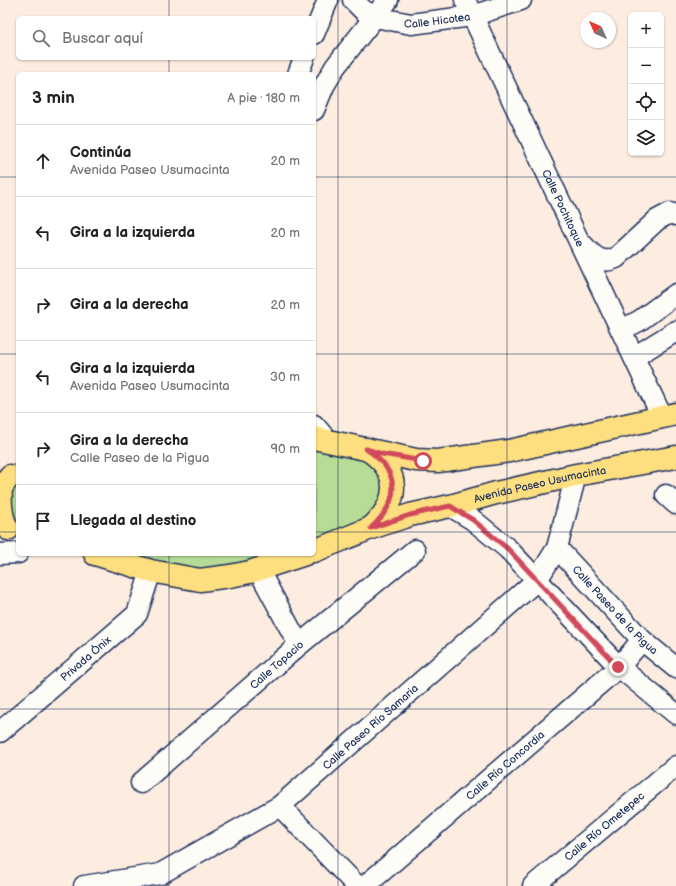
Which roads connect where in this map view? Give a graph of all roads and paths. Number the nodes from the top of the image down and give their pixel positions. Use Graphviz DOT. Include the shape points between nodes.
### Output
graph roads {
  1 [pos="328,0"];
  2 [pos="353,0"];
  3 [pos="388,0"];
  4 [pos="521,0"];
  5 [pos="468,8"];
  6 [pos="375,17"];
  7 [pos="316,29"];
  8 [pos="303,60"];
  9 [pos="299,72"];
  10 [pos="316,105"];
  11 [pos="676,215"];
  12 [pos="579,241"];
  13 [pos="676,294"];
  14 [pos="621,330"];
  15 [pos="676,331"];
  16 [pos="634,357"];
  17 [pos="669,415"];
  18 [pos="318,434"];
  19 [pos="366,449"];
  20 [pos="676,457"];
  21 [pos="9,474"];
  22 [pos="576,475"];
  23 [pos="450,506"];
  24 [pos="371,528"];
  25 [pos="9,529"];
  26 [pos="557,548"];
  27 [pos="316,550"];
  28 [pos="415,550"];
  29 [pos="16,553"];
  30 [pos="0,554"];
  31 [pos="102,556"];
  32 [pos="299,556"];
  33 [pos="258,569"];
  34 [pos="151,570"];
  35 [pos="537,580"];
  36 [pos="642,640"];
  37 [pos="299,645"];
  38 [pos="618,667"];
  39 [pos="676,668"];
  40 [pos="676,714"];
  41 [pos="0,732"];
  42 [pos="676,766"];
  43 [pos="141,783"];
  44 [pos="280,806"];
  45 [pos="162,880"];
  46 [pos="84,886"];
  47 [pos="357,886"];
  48 [pos="365,886"];
  49 [pos="533,886"];
  1 -- 7 [label="street"];
  2 -- 6 [label="street"];
  3 -- 6 [label="street"];
  4 -- 5 [label="street, Calle Hicotea"];
  5 -- 6 [label="street, Calle Hicotea" via="411,24"];
  5 -- 12 [label="street, Calle Pochitoque"];
  6 -- 10 [label="street" via="335,67"];
  8 -- 9 [label="street"];
  11 -- 12 [label="street" via="670,213 657,220 610,261 596,258"];
  12 -- 14 [label="street, Calle Pochitoque"];
  13 -- 14 [label="street" via="639,321"];
  14 -- 16 [label="street, Calle Pochitoque"];
  15 -- 16 [label="street"];
  16 -- 17 [label="street, Calle Pochitoque"];
  17 -- 19 [label="main road" via="509,451 446,460 416,460"];
  18 -- 19 [label="main road"];
  19 -- 24 [label="main road" via="379,458 387,468 394,486 387,509"];
  20 -- 22 [label="main road, Avenida Paseo Usumacinta"];
  21 -- 25 [label="main road" via="0,495 3,520"];
  22 -- 23 [label="main road, Avenida Paseo Usumacinta"];
  22 -- 26 [label="street, Calle Paseo Río Samaria"];
  23 -- 24 [label="main road, Avenida Paseo Usumacinta" via="410,515"];
  23 -- 35 [label="street" via="473,520 508,549"];
  24 -- 27 [label="main road, Avenida Paseo Usumacinta"];
  26 -- 35 [label="street, Calle Paseo Río Samaria"];
  26 -- 36 [label="street, Calle Paseo de la Pigua"];
  28 -- 37 [label="street, Calle Topacio"];
  29 -- 30 [label="street"];
  31 -- 34 [label="main road"];
  32 -- 33 [label="main road"];
  33 -- 34 [label="main road" via="200,580"];
  33 -- 37 [label="street"];
  34 -- 41 [label="street, Privada Ónix" via="137,614"];
  35 -- 38 [label="street"];
  35 -- 44 [label="street, Calle Paseo Río Samaria"];
  36 -- 38 [label="street, Calle Río Concordia"];
  36 -- 39 [label="street, Calle Paseo de la Pigua"];
  37 -- 43 [label="street, Calle Topacio"];
  38 -- 40 [label="street"];
  38 -- 48 [label="street, Calle Río Concordia"];
  42 -- 49 [label="street, Calle Río Ometepec"];
  44 -- 45 [label="street, Calle Paseo Río Samaria"];
  44 -- 47 [label="street"];
  45 -- 46 [label="street, Calle Paseo Río Samaria"];
}
